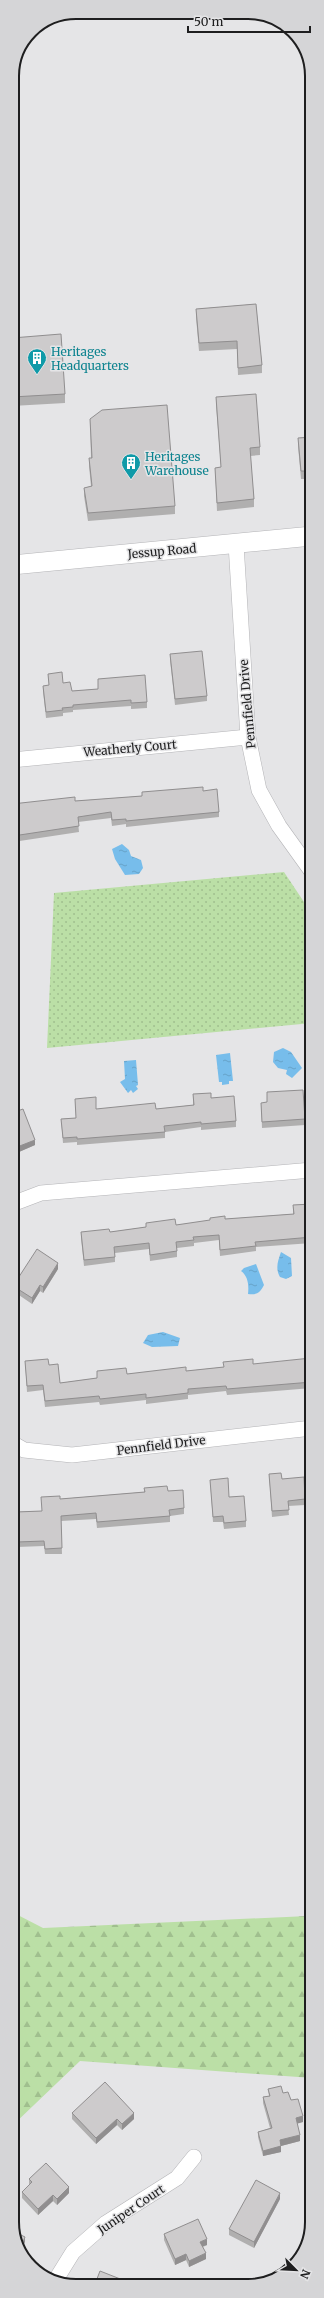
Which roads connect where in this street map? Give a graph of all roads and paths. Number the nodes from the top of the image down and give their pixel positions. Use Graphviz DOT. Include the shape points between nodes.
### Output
graph roads {
  1 [pos="305,537"];
  2 [pos="236,544"];
  3 [pos="19,564"];
  4 [pos="248,737"];
  5 [pos="19,759"];
  6 [pos="305,862"];
  7 [pos="305,1171"];
  8 [pos="19,1201"];
  9 [pos="305,1429"];
  10 [pos="19,1447"];
  11 [pos="194,2157"];
  12 [pos="58,2276"];
  1 -- 2 [label="street, Jessup Road"];
  2 -- 3 [label="street, Jessup Road"];
  2 -- 4 [label="street, Pennfield Drive"];
  4 -- 5 [label="street, Weatherly Court"];
  4 -- 6 [label="street, Pennfield Drive" via="259,790 279,826"];
  7 -- 8 [label="street" via="41,1193"];
  9 -- 10 [label="street, Pennfield Drive" via="72,1455 24,1450"];
  11 -- 12 [label="street, Juniper Court" via="177,2178 106,2223 73,2252"];
}
